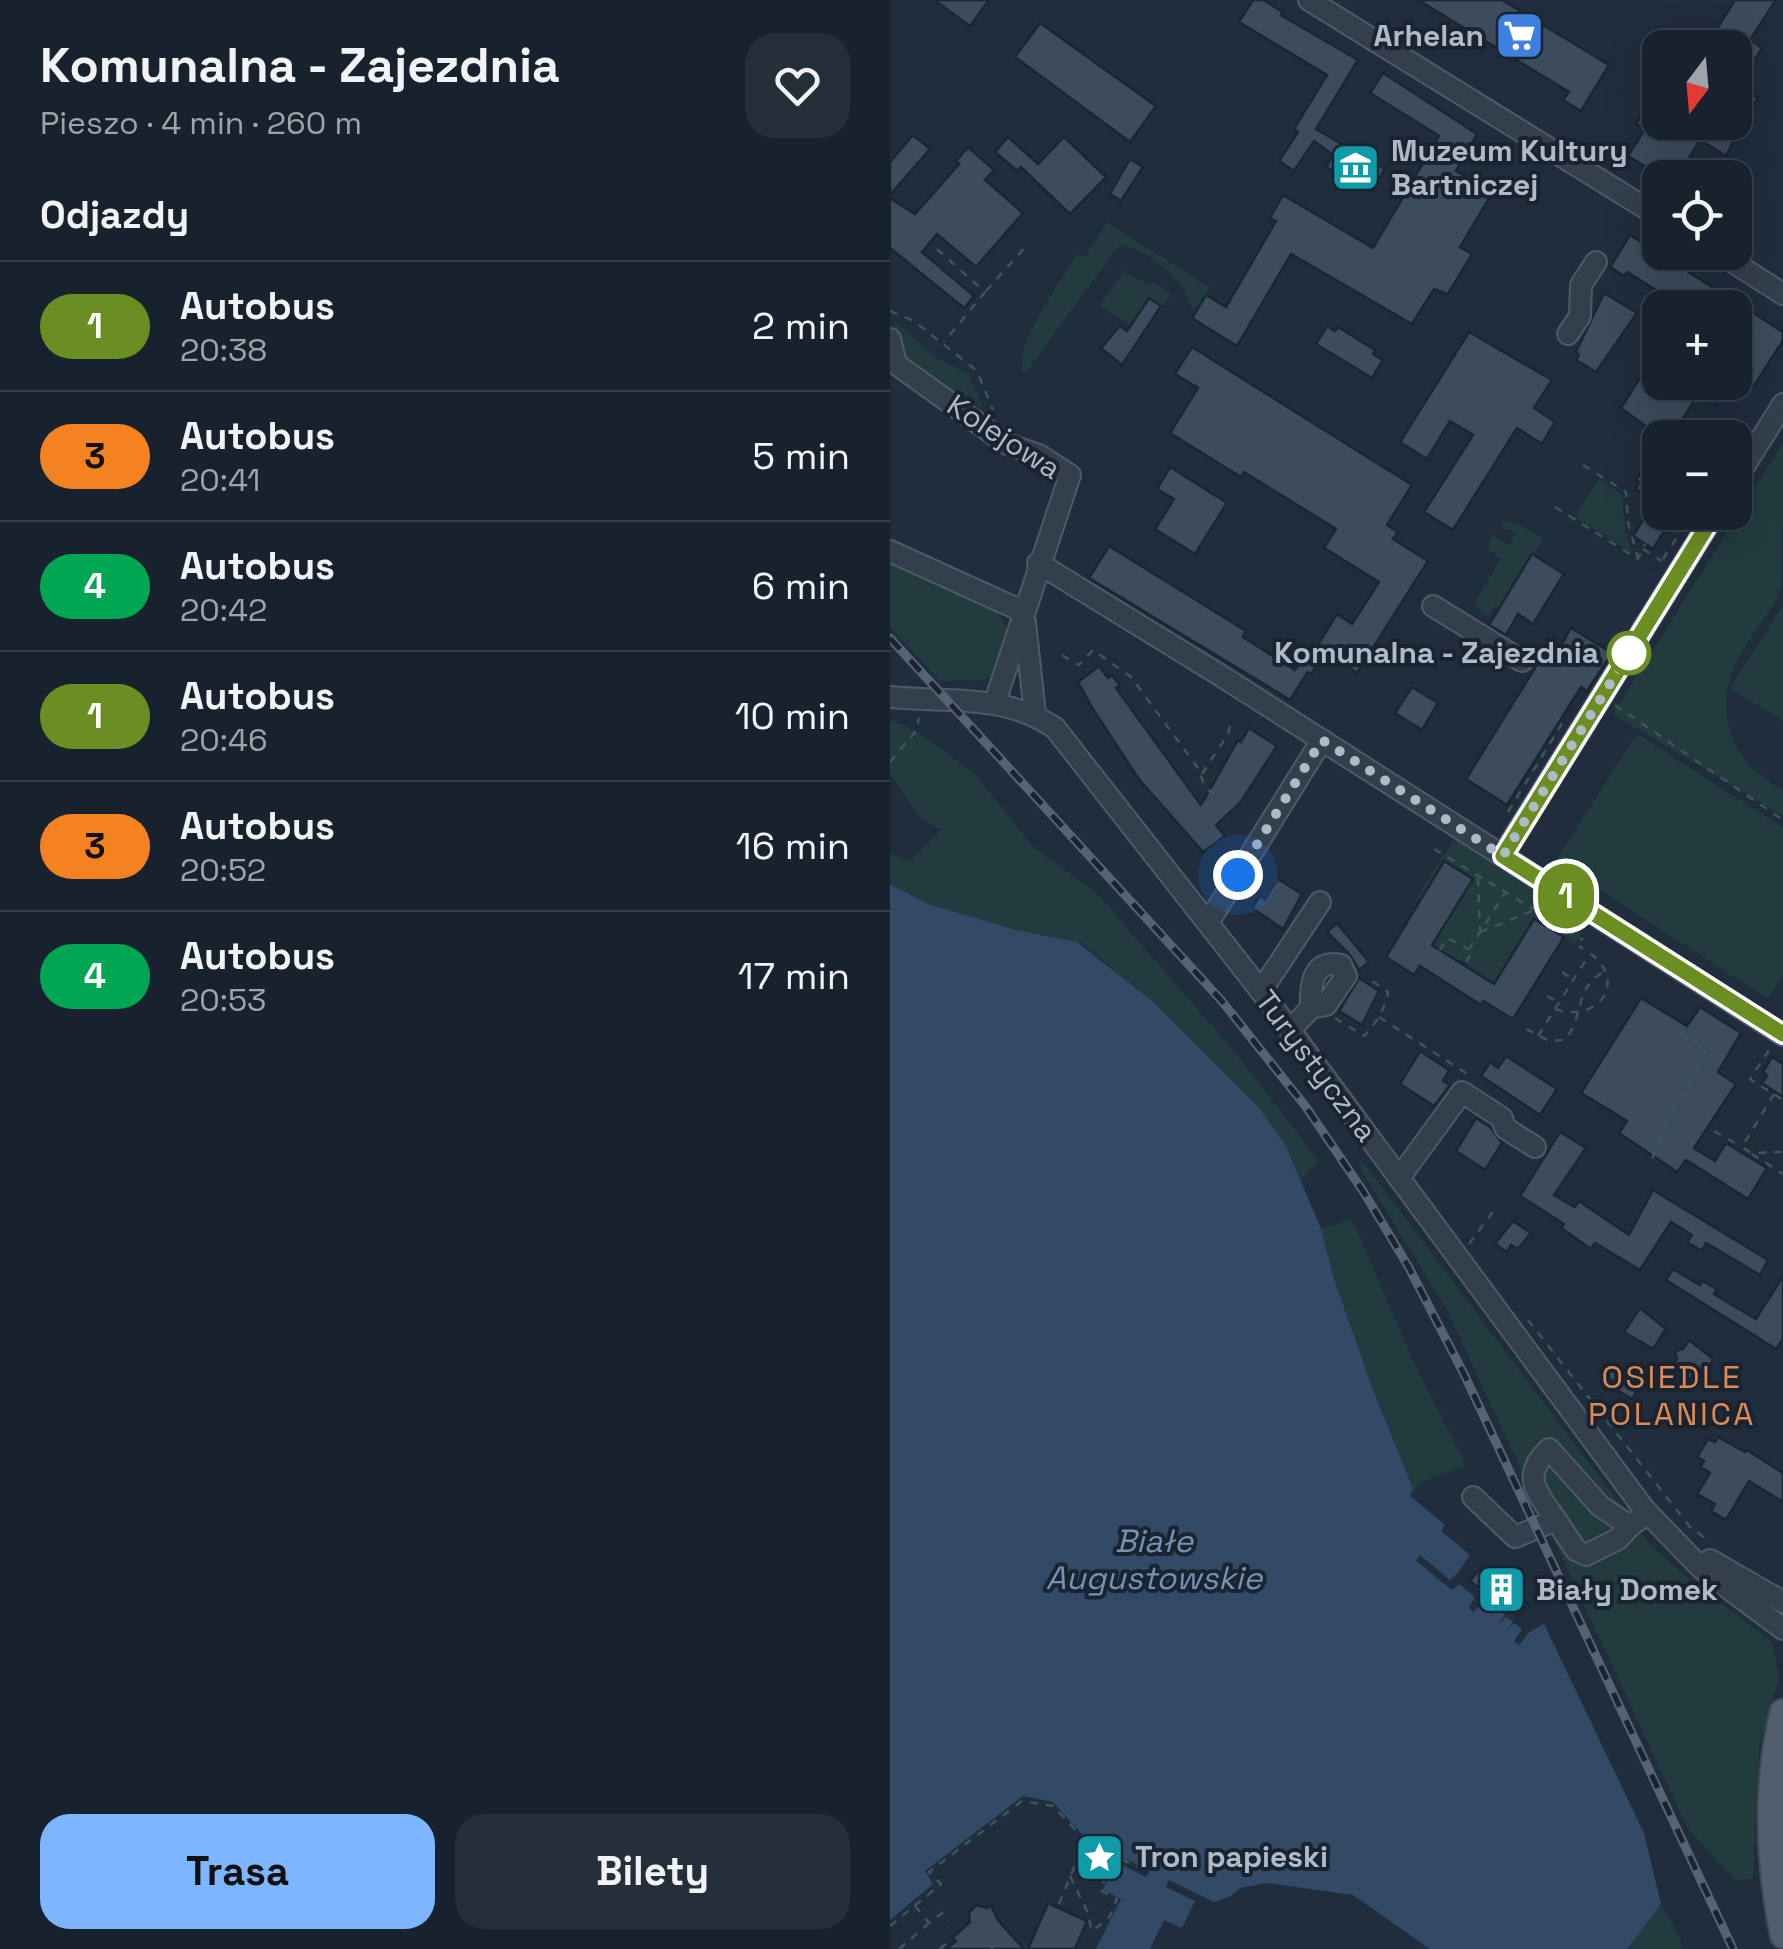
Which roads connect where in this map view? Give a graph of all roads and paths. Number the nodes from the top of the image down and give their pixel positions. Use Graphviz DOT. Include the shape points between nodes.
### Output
graph roads {
  1 [pos="1308,0"];
  2 [pos="1642,207"];
  3 [pos="1028,244"];
  4 [pos="937,249"];
  5 [pos="1596,262"];
  6 [pos="1745,270"];
  7 [pos="985,292"];
  8 [pos="1783,294"];
  9 [pos="890,311"];
  10 [pos="1568,334"];
  11 [pos="890,338"];
  12 [pos="943,344"];
  13 [pos="1783,404"];
  14 [pos="992,408"];
  15 [pos="1752,454"];
  16 [pos="1583,465"];
  17 [pos="1554,507"];
  18 [pos="1680,530"];
  19 [pos="1705,530"];
  20 [pos="1645,544"];
  21 [pos="890,551"];
  22 [pos="1638,559"];
  23 [pos="1662,560"];
  24 [pos="1038,563"];
  25 [pos="1433,606"];
  26 [pos="1024,612"];
  27 [pos="1062,655"];
  28 [pos="1522,661"];
  29 [pos="890,697"];
  30 [pos="994,702"];
  31 [pos="1617,707"];
  32 [pos="1572,708"];
  33 [pos="920,714"];
  34 [pos="1035,714"];
  35 [pos="1230,724"];
  36 [pos="1322,740"];
  37 [pos="890,762"];
  38 [pos="1200,777"];
  39 [pos="1216,796"];
  40 [pos="1508,815"];
  41 [pos="1783,820"];
  42 [pos="1434,848"];
  43 [pos="1503,856"];
  44 [pos="1478,877"];
  45 [pos="1506,893"];
  46 [pos="1320,902"];
  47 [pos="1535,910"];
  48 [pos="1208,923"];
  49 [pos="1480,932"];
  50 [pos="1582,940"];
  51 [pos="1578,946"];
  52 [pos="1469,949"];
  53 [pos="1440,950"];
  54 [pos="1590,954"];
  55 [pos="1466,962"];
  56 [pos="1562,972"];
  57 [pos="1604,972"];
  58 [pos="1346,976"];
  59 [pos="1574,980"];
  60 [pos="1262,991"];
  61 [pos="1547,996"];
  62 [pos="1559,1003"];
  63 [pos="1311,1008"];
  64 [pos="1555,1009"];
  65 [pos="1578,1014"];
  66 [pos="1378,1016"];
  67 [pos="1674,1028"];
  68 [pos="1526,1029"];
  69 [pos="1290,1030"];
  70 [pos="1538,1036"];
  71 [pos="1778,1040"];
  72 [pos="1462,1092"];
  73 [pos="1774,1094"];
  74 [pos="1783,1100"];
  75 [pos="1714,1131"];
  76 [pos="1534,1147"];
  77 [pos="1742,1147"];
  78 [pos="1783,1152"];
  79 [pos="1751,1153"];
  80 [pos="1652,1158"];
  81 [pos="1783,1174"];
  82 [pos="1399,1178"];
  83 [pos="1494,1209"];
  84 [pos="1469,1244"];
  85 [pos="1527,1319"];
  86 [pos="1473,1496"];
  87 [pos="1648,1513"];
  88 [pos="1556,1520"];
  89 [pos="1630,1526"];
  90 [pos="1677,1543"];
  91 [pos="1713,1544"];
  92 [pos="1783,1602"];
  93 [pos="1783,1628"];
  94 [pos="1783,1712"];
  95 [pos="1090,1843"];
  96 [pos="1116,1857"];
  97 [pos="1137,1867"];
  98 [pos="1070,1876"];
  99 [pos="1059,1904"];
  100 [pos="915,1906"];
  101 [pos="948,1920"];
  102 [pos="929,1923"];
  103 [pos="890,1926"];
  104 [pos="1783,1935"];
  105 [pos="948,1942"];
  106 [pos="898,1949"];
  107 [pos="940,1949"];
  1 -- 2 [label="street"];
  3 -- 7 [label="path"];
  4 -- 7 [label="path"];
  5 -- 10 [label="street" via="1580,285 1580,316"];
  6 -- 8 [label="street"];
  7 -- 12 [label="path"];
  9 -- 12 [label="path"];
  11 -- 24 [label="street, Kolejowa" via="896,364 1007,444 1070,475"];
  12 -- 14 [label="path" via="977,371"];
  13 -- 15 [label="street"];
  16 -- 22 [label="path" via="1626,492"];
  17 -- 22 [label="path"];
  18 -- 23 [label="path"];
  19 -- 43 [label="street"];
  20 -- 22 [label="path"];
  21 -- 26 [label="street"];
  24 -- 26 [label="street, Kolejowa"];
  24 -- 36 [label="street"];
  25 -- 28 [label="street"];
  26 -- 30 [label="street, Kolejowa"];
  26 -- 34 [label="street, Kolejowa"];
  27 -- 38 [label="path" via="1079,666 1093,650 1131,676"];
  29 -- 30 [label="street, Turystyczna"];
  30 -- 34 [label="street, Turystyczna"];
  31 -- 41 [label="path"];
  32 -- 40 [label="path"];
  33 -- 37 [label="path" via="916,731"];
  34 -- 48 [label="street, Turystyczna" via="1056,728"];
  35 -- 38 [label="path"];
  36 -- 43 [label="street"];
  36 -- 48 [label="street"];
  38 -- 39 [label="path"];
  42 -- 44 [label="path"];
  43 -- 71 [label="street"];
  44 -- 45 [label="path"];
  44 -- 49 [label="path"];
  45 -- 47 [label="path"];
  45 -- 49 [label="path"];
  46 -- 60 [label="street"];
  47 -- 49 [label="path"];
  47 -- 50 [label="path"];
  48 -- 60 [label="street, Turystyczna"];
  49 -- 52 [label="path"];
  51 -- 54 [label="path"];
  52 -- 53 [label="path" via="1447,938"];
  52 -- 55 [label="path"];
  54 -- 57 [label="path"];
  54 -- 59 [label="path"];
  56 -- 59 [label="path"];
  57 -- 65 [label="path" via="1586,987"];
  57 -- 65 [label="path" via="1601,1001"];
  58 -- 63 [label="street" via="1326,1005"];
  58 -- 66 [label="path" via="1360,974 1388,992"];
  59 -- 62 [label="path"];
  60 -- 69 [label="street, Turystyczna"];
  61 -- 62 [label="path"];
  62 -- 64 [label="path"];
  63 -- 66 [label="path" via="1364,1036"];
  63 -- 69 [label="street"];
  64 -- 65 [label="path"];
  64 -- 70 [label="path"];
  65 -- 70 [label="path" via="1565,1040"];
  66 -- 72 [label="path" via="1473,1076"];
  67 -- 80 [label="path" via="1706,1049"];
  68 -- 70 [label="path"];
  69 -- 82 [label="street, Turystyczna"];
  71 -- 73 [label="path" via="1750,1078"];
  72 -- 76 [label="street"];
  72 -- 82 [label="street"];
  73 -- 74 [label="path"];
  73 -- 77 [label="path"];
  75 -- 77 [label="path"];
  77 -- 79 [label="path"];
  78 -- 79 [label="path"];
  79 -- 81 [label="path"];
  82 -- 87 [label="street, Turystyczna"];
  83 -- 84 [label="path"];
  85 -- 91 [label="path" via="1690,1528"];
  86 -- 88 [label="street" via="1515,1537"];
  87 -- 89 [label="street"];
  87 -- 90 [label="street, Turystyczna"];
  88 -- 89 [label="street" via="1582,1554 1618,1539"];
  88 -- 89 [label="street" via="1532,1476 1549,1450 1600,1506"];
  90 -- 92 [label="street, Turystyczna"];
  90 -- 93 [label="street, Turystyczna"];
  94 -- 104 [label="main road" via="1769,1828"];
  95 -- 96 [label="path"];
  95 -- 98 [label="path"];
  95 -- 100 [label="path" via="1053,1806 1022,1801 930,1872 941,1884"];
  96 -- 97 [label="path"];
  96 -- 98 [label="path" via="1100,1890 1117,1899 1109,1918 1092,1931"];
  98 -- 99 [label="path"];
  100 -- 102 [label="path"];
  100 -- 103 [label="path"];
  101 -- 102 [label="path" via="942,1913"];
  102 -- 106 [label="path"];
  105 -- 107 [label="path"];
}
